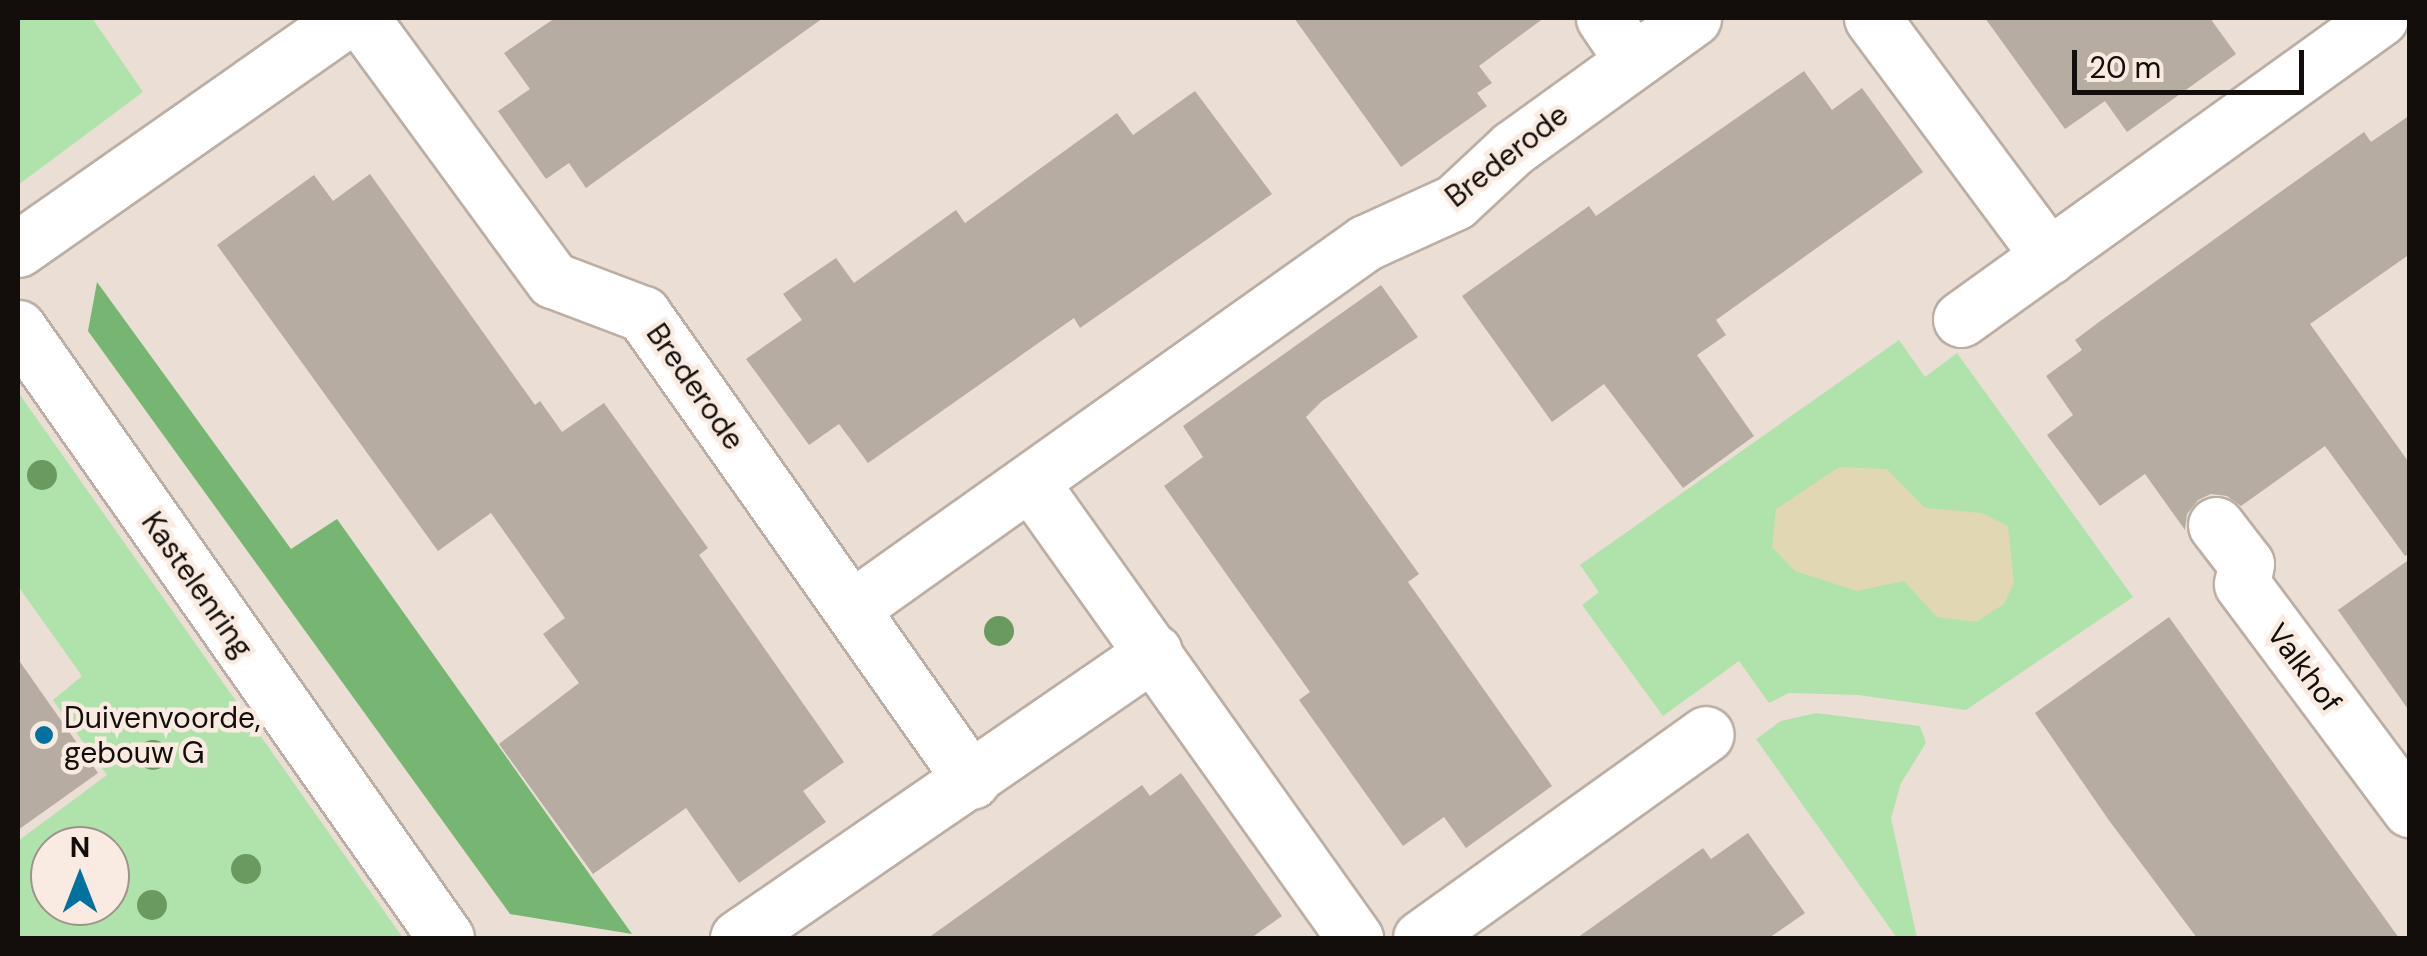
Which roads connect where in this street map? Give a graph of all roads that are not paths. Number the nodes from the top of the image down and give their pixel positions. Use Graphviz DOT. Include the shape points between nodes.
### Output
graph roads {
  1 [pos="348,18"];
  2 [pos="361,18"];
  3 [pos="1693,18"];
  4 [pos="1872,18"];
  5 [pos="2380,18"];
  6 [pos="1618,38"];
  7 [pos="18,249"];
  8 [pos="2049,256"];
  9 [pos="1960,319"];
  10 [pos="18,328"];
  11 [pos="1031,483"];
  12 [pos="2216,524"];
  13 [pos="852,608"];
  14 [pos="1154,652"];
  15 [pos="1706,734"];
  16 [pos="972,780"];
  17 [pos="2410,809"];
  18 [pos="446,938"];
  19 [pos="738,938"];
  20 [pos="1355,938"];
  21 [pos="1421,938"];
  1 -- 7 [label="street"];
  2 -- 13 [label="street, Brederode" via="553,280 643,314"];
  3 -- 6 [label="street, Brederode"];
  4 -- 8 [label="street"];
  5 -- 8 [label="street"];
  6 -- 11 [label="street, Brederode" via="1455,202 1365,242"];
  8 -- 9 [label="street"];
  10 -- 18 [label="street, Kastelenring"];
  11 -- 13 [label="street, Brederode"];
  11 -- 14 [label="street"];
  12 -- 17 [label="street, Valkhof" via="2246,564 2242,584"];
  13 -- 16 [label="street, Brederode"];
  14 -- 16 [label="street"];
  14 -- 20 [label="street"];
  15 -- 21 [label="street"];
  16 -- 19 [label="street"];
}
